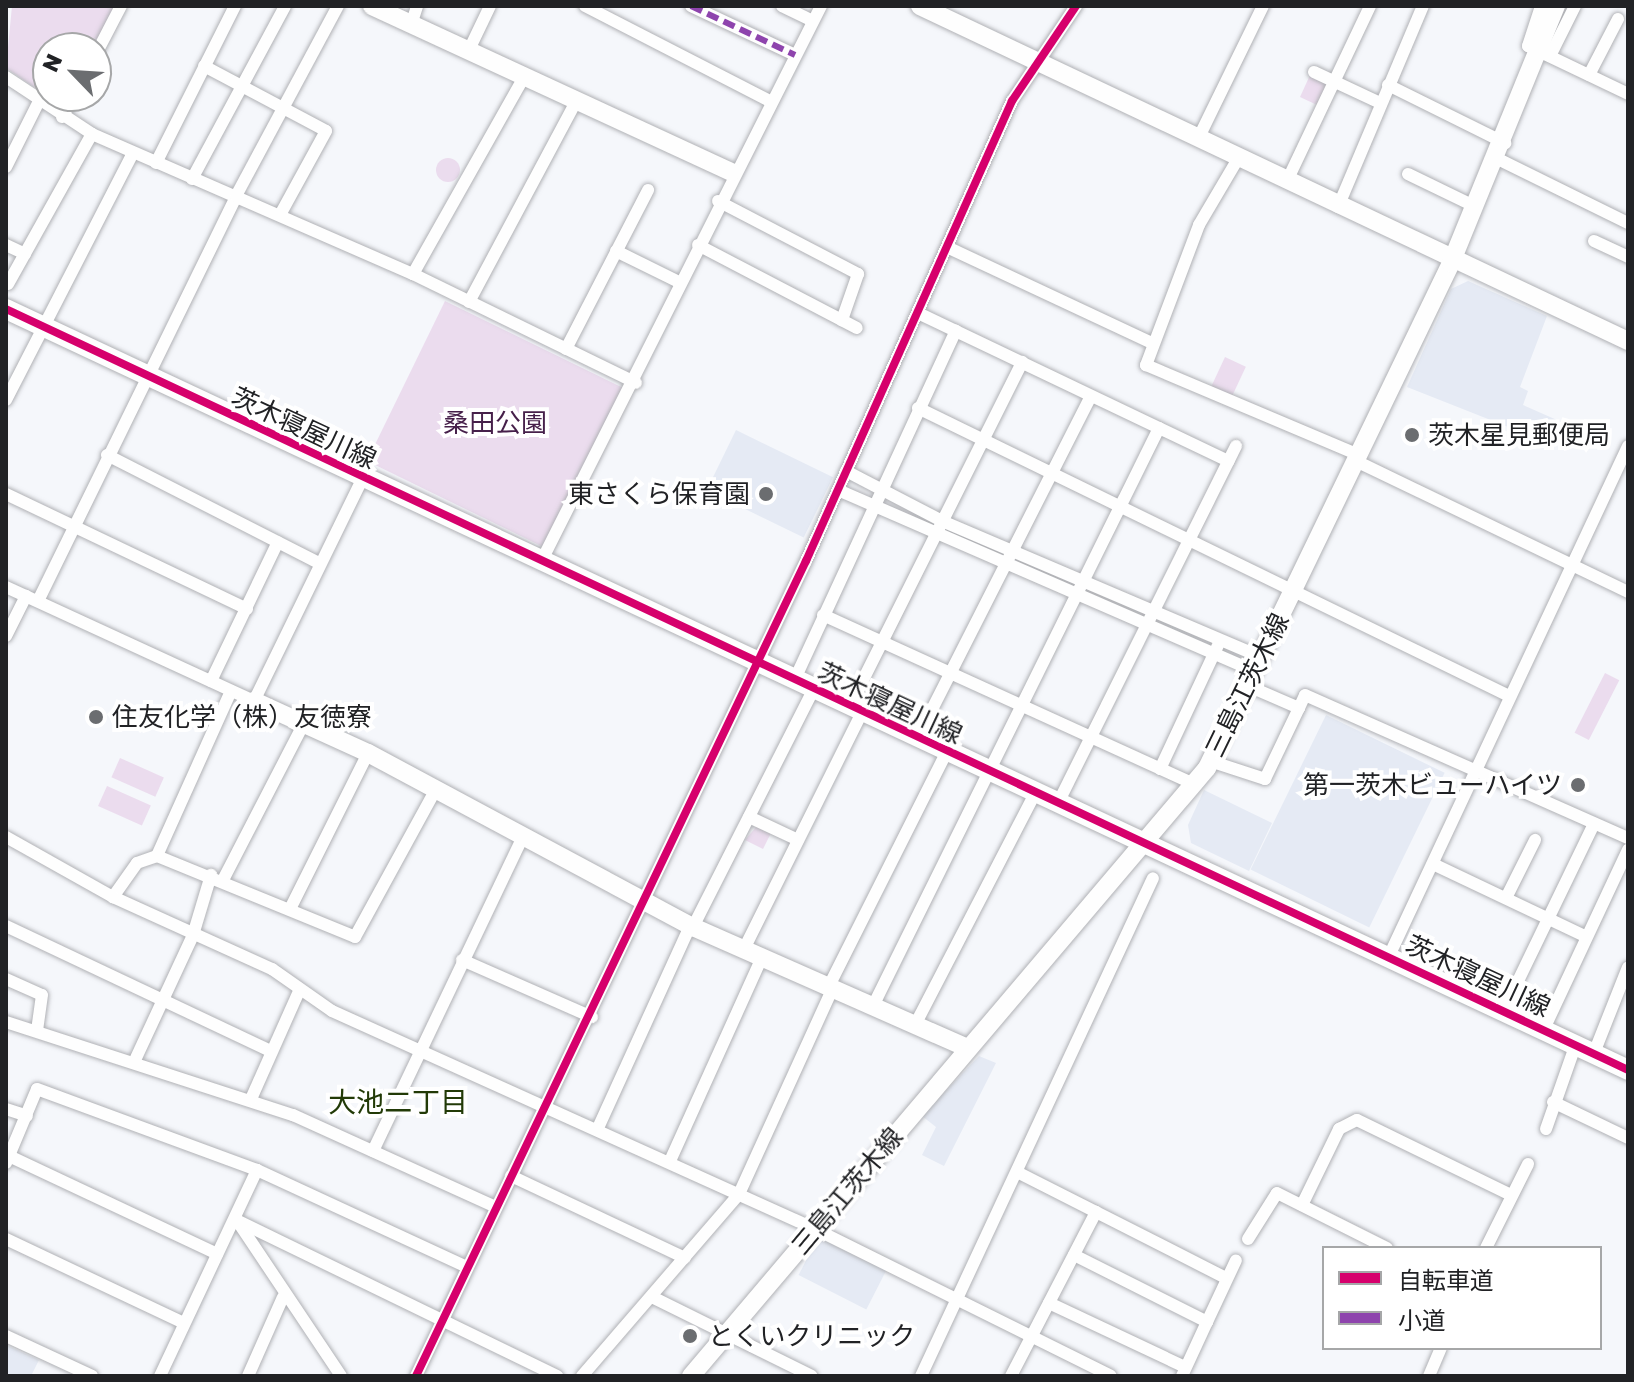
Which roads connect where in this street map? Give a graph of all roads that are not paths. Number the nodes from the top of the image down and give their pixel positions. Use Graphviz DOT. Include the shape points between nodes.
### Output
graph roads {
  1 [pos="121,6"];
  2 [pos="235,6"];
  3 [pos="285,6"];
  4 [pos="338,6"];
  5 [pos="417,6"];
  6 [pos="490,6"];
  7 [pos="585,6"];
  8 [pos="691,6"];
  9 [pos="782,6"];
  10 [pos="821,6"];
  11 [pos="920,6"];
  12 [pos="1076,6"];
  13 [pos="1263,6"];
  14 [pos="1370,6"];
  15 [pos="1423,6"];
  16 [pos="1541,6"];
  17 [pos="1556,6"];
  18 [pos="1575,6"];
  19 [pos="376,7"];
  20 [pos="1618,19"];
  21 [pos="813,21"];
  22 [pos="411,25"];
  23 [pos="107,32"];
  24 [pos="468,52"];
  25 [pos="1545,54"];
  26 [pos="795,55"];
  27 [pos="1044,63"];
  28 [pos="204,66"];
  29 [pos="1314,72"];
  30 [pos="1589,75"];
  31 [pos="6,77"];
  32 [pos="523,79"];
  33 [pos="1335,82"];
  34 [pos="1388,85"];
  35 [pos="242,86"];
  36 [pos="1628,94"];
  37 [pos="32,98"];
  38 [pos="770,101"];
  39 [pos="576,102"];
  40 [pos="1378,102"];
  41 [pos="283,107"];
  42 [pos="34,112"];
  43 [pos="53,112"];
  44 [pos="65,112"];
  45 [pos="62,117"];
  46 [pos="92,134"];
  47 [pos="1199,137"];
  48 [pos="1502,151"];
  49 [pos="133,153"];
  50 [pos="1239,157"];
  51 [pos="156,163"];
  52 [pos="6,167"];
  53 [pos="731,172"];
  54 [pos="1408,174"];
  55 [pos="192,179"];
  56 [pos="1287,181"];
  57 [pos="648,190"];
  58 [pos="236,196"];
  59 [pos="718,201"];
  60 [pos="1338,207"];
  61 [pos="1476,207"];
  62 [pos="280,215"];
  63 [pos="1628,223"];
  64 [pos="1594,241"];
  65 [pos="6,245"];
  66 [pos="698,245"];
  67 [pos="949,248"];
  68 [pos="616,251"];
  69 [pos="25,254"];
  70 [pos="1628,257"];
  71 [pos="1451,263"];
  72 [pos="413,274"];
  73 [pos="681,283"];
  74 [pos="8,284"];
  75 [pos="469,302"];
  76 [pos="6,309"];
  77 [pos="918,313"];
  78 [pos="842,320"];
  79 [pos="41,326"];
  80 [pos="857,328"];
  81 [pos="956,331"];
  82 [pos="1628,341"];
  83 [pos="1150,342"];
  84 [pos="566,349"];
  85 [pos="1022,362"];
  86 [pos="146,375"];
  87 [pos="636,383"];
  88 [pos="1091,396"];
  89 [pos="6,400"];
  90 [pos="918,408"];
  91 [pos="1159,428"];
  92 [pos="984,438"];
  93 [pos="1236,446"];
  94 [pos="1628,446"];
  95 [pos="107,455"];
  96 [pos="1359,459"];
  97 [pos="1228,461"];
  98 [pos="846,471"];
  99 [pos="1053,472"];
  100 [pos="363,478"];
  101 [pos="880,488"];
  102 [pos="838,490"];
  103 [pos="6,494"];
  104 [pos="1120,504"];
  105 [pos="871,506"];
  106 [pos="942,521"];
  107 [pos="72,524"];
  108 [pos="935,536"];
  109 [pos="1190,538"];
  110 [pos="278,542"];
  111 [pos="1013,551"];
  112 [pos="541,562"];
  113 [pos="1573,562"];
  114 [pos="319,563"];
  115 [pos="1006,564"];
  116 [pos="1084,578"];
  117 [pos="6,587"];
  118 [pos="1295,588"];
  119 [pos="1077,592"];
  120 [pos="1628,592"];
  121 [pos="32,598"];
  122 [pos="1155,608"];
  123 [pos="247,609"];
  124 [pos="823,615"];
  125 [pos="1148,622"];
  126 [pos="6,636"];
  127 [pos="1221,639"];
  128 [pos="882,641"];
  129 [pos="1215,652"];
  130 [pos="756,663"];
  131 [pos="1255,671"];
  132 [pos="951,673"];
  133 [pos="211,681"];
  134 [pos="804,685"];
  135 [pos="231,691"];
  136 [pos="1507,695"];
  137 [pos="254,701"];
  138 [pos="1023,706"];
  139 [pos="1299,708"];
  140 [pos="856,709"];
  141 [pos="304,723"];
  142 [pos="918,737"];
  143 [pos="1091,737"];
  144 [pos="947,751"];
  145 [pos="368,753"];
  146 [pos="1210,761"];
  147 [pos="1160,769"];
  148 [pos="991,771"];
  149 [pos="1472,771"];
  150 [pos="1193,784"];
  151 [pos="435,791"];
  152 [pos="1036,792"];
  153 [pos="1058,803"];
  154 [pos="749,817"];
  155 [pos="1594,824"];
  156 [pos="6,837"];
  157 [pos="523,837"];
  158 [pos="1628,838"];
  159 [pos="798,840"];
  160 [pos="1535,840"];
  161 [pos="1145,843"];
  162 [pos="1627,854"];
  163 [pos="157,856"];
  164 [pos="1433,864"];
  165 [pos="217,878"];
  166 [pos="1153,878"];
  167 [pos="113,897"];
  168 [pos="1506,898"];
  169 [pos="644,901"];
  170 [pos="290,909"];
  171 [pos="1549,918"];
  172 [pos="6,926"];
  173 [pos="692,926"];
  174 [pos="193,935"];
  175 [pos="1587,937"];
  176 [pos="744,949"];
  177 [pos="1389,956"];
  178 [pos="762,957"];
  179 [pos="462,960"];
  180 [pos="1628,967"];
  181 [pos="6,979"];
  182 [pos="831,987"];
  183 [pos="300,989"];
  184 [pos="163,1004"];
  185 [pos="873,1006"];
  186 [pos="1504,1010"];
  187 [pos="592,1017"];
  188 [pos="6,1022"];
  189 [pos="915,1025"];
  190 [pos="37,1029"];
  191 [pos="1544,1029"];
  192 [pos="418,1048"];
  193 [pos="967,1048"];
  194 [pos="1585,1048"];
  195 [pos="270,1051"];
  196 [pos="136,1058"];
  197 [pos="1628,1070"];
  198 [pos="251,1099"];
  199 [pos="1553,1102"];
  200 [pos="547,1105"];
  201 [pos="6,1109"];
  202 [pos="27,1116"];
  203 [pos="598,1128"];
  204 [pos="1546,1129"];
  205 [pos="1628,1138"];
  206 [pos="373,1151"];
  207 [pos="8,1159"];
  208 [pos="670,1161"];
  209 [pos="1528,1164"];
  210 [pos="257,1170"];
  211 [pos="1019,1173"];
  212 [pos="511,1176"];
  213 [pos="739,1194"];
  214 [pos="1511,1195"];
  215 [pos="1302,1205"];
  216 [pos="496,1207"];
  217 [pos="1096,1212"];
  218 [pos="238,1221"];
  219 [pos="815,1229"];
  220 [pos="6,1239"];
  221 [pos="1248,1239"];
  222 [pos="1383,1246"];
  223 [pos="1487,1246"];
  224 [pos="217,1254"];
  225 [pos="1074,1255"];
  226 [pos="685,1258"];
  227 [pos="1236,1260"];
  228 [pos="467,1267"];
  229 [pos="1224,1277"];
  230 [pos="283,1297"];
  231 [pos="652,1297"];
  232 [pos="959,1300"];
  233 [pos="1049,1303"];
  234 [pos="444,1320"];
  235 [pos="1207,1322"];
  236 [pos="184,1323"];
  237 [pos="726,1334"];
  238 [pos="6,1336"];
  239 [pos="1032,1337"];
  240 [pos="1440,1350"];
  241 [pos="1183,1372"];
  242 [pos="338,1375"];
  243 [pos="92,1376"];
  244 [pos="160,1376"];
  245 [pos="248,1376"];
  246 [pos="416,1376"];
  247 [pos="557,1376"];
  248 [pos="582,1376"];
  249 [pos="691,1376"];
  250 [pos="812,1376"];
  251 [pos="921,1376"];
  252 [pos="1011,1376"];
  253 [pos="1111,1376"];
  254 [pos="1429,1376"];
  1 -- 23 [label="street"];
  2 -- 28 [label="street"];
  3 -- 35 [label="street"];
  4 -- 41 [label="street"];
  5 -- 22 [label="street"];
  6 -- 24 [label="street"];
  7 -- 38 [label="street"];
  8 -- 26 [label="street"];
  9 -- 21 [label="street"];
  10 -- 21 [label="street"];
  11 -- 27 [label="street"];
  12 -- 27 [label="street"];
  13 -- 47 [label="street"];
  14 -- 33 [label="street"];
  15 -- 34 [label="street"];
  16 -- 25 [label="street" via="1528,46"];
  17 -- 25 [label="street, 三島江茨木線"];
  18 -- 25 [label="street"];
  19 -- 22 [label="street"];
  20 -- 30 [label="street"];
  21 -- 26 [label="street"];
  22 -- 24 [label="street"];
  24 -- 32 [label="street"];
  25 -- 30 [label="street"];
  25 -- 48 [label="street, 三島江茨木線"];
  26 -- 38 [label="street"];
  27 -- 47 [label="street"];
  27 -- 67 [label="street" via="1012,101"];
  28 -- 35 [label="street"];
  28 -- 51 [label="street"];
  29 -- 33 [label="street"];
  30 -- 36 [label="street"];
  31 -- 37 [label="street"];
  32 -- 39 [label="street"];
  32 -- 72 [label="street"];
  33 -- 40 [label="street"];
  33 -- 56 [label="street"];
  34 -- 40 [label="street"];
  34 -- 48 [label="street"];
  35 -- 41 [label="street"];
  35 -- 55 [label="street"];
  38 -- 53 [label="street"];
  39 -- 53 [label="street"];
  39 -- 75 [label="street"];
  40 -- 60 [label="street"];
  41 -- 58 [label="street"];
  41 -- 62 [label="street" via="326,131"];
  42 -- 52 [label="street"];
  43 -- 45 [label="street"];
  44 -- 45 [label="street"];
  45 -- 46 [label="street"];
  46 -- 49 [label="street"];
  46 -- 69 [label="street"];
  47 -- 50 [label="street"];
  48 -- 61 [label="street, 三島江茨木線"];
  48 -- 63 [label="street"];
  49 -- 51 [label="street"];
  49 -- 79 [label="street"];
  50 -- 56 [label="street"];
  50 -- 83 [label="street" via="1199,225"];
  51 -- 55 [label="street"];
  53 -- 59 [label="street"];
  54 -- 61 [label="street"];
  55 -- 58 [label="street"];
  56 -- 60 [label="street"];
  57 -- 68 [label="street"];
  58 -- 62 [label="street"];
  58 -- 86 [label="street"];
  59 -- 66 [label="street"];
  59 -- 78 [label="street" via="858,274"];
  60 -- 71 [label="street"];
  61 -- 71 [label="street, 三島江茨木線"];
  62 -- 72 [label="street"];
  64 -- 70 [label="street"];
  65 -- 69 [label="street"];
  66 -- 73 [label="street"];
  66 -- 78 [label="street"];
  67 -- 77 [label="street"];
  67 -- 83 [label="street"];
  68 -- 73 [label="street"];
  68 -- 84 [label="street"];
  69 -- 74 [label="street"];
  71 -- 82 [label="street"];
  71 -- 96 [label="street, 三島江茨木線"];
  72 -- 75 [label="street"];
  73 -- 87 [label="street"];
  75 -- 84 [label="street"];
  76 -- 79 [label="main road, 茨木寝屋川線"];
  77 -- 81 [label="street"];
  77 -- 98 [label="street"];
  78 -- 80 [label="street"];
  79 -- 86 [label="main road, 茨木寝屋川線"];
  79 -- 89 [label="street"];
  81 -- 85 [label="street"];
  81 -- 90 [label="street"];
  83 -- 96 [label="street" via="1146,365"];
  84 -- 87 [label="street"];
  85 -- 88 [label="street"];
  85 -- 92 [label="street"];
  86 -- 95 [label="street"];
  86 -- 100 [label="main road, 茨木寝屋川線"];
  87 -- 112 [label="street"];
  88 -- 91 [label="street"];
  88 -- 99 [label="street"];
  90 -- 92 [label="street"];
  90 -- 101 [label="street"];
  91 -- 97 [label="street"];
  91 -- 104 [label="street"];
  92 -- 99 [label="street"];
  92 -- 106 [label="street"];
  93 -- 97 [label="street"];
  94 -- 113 [label="street"];
  95 -- 107 [label="street"];
  95 -- 110 [label="street"];
  96 -- 113 [label="street"];
  96 -- 118 [label="street, 三島江茨木線"];
  97 -- 109 [label="street"];
  98 -- 101 [label="street"];
  98 -- 102 [label="street"];
  99 -- 104 [label="street"];
  99 -- 111 [label="street"];
  100 -- 112 [label="main road, 茨木寝屋川線"];
  100 -- 114 [label="street"];
  101 -- 105 [label="street"];
  101 -- 106 [label="street"];
  102 -- 105 [label="street"];
  102 -- 130 [label="street"];
  103 -- 107 [label="street"];
  104 -- 109 [label="street"];
  104 -- 116 [label="street"];
  105 -- 108 [label="street"];
  105 -- 124 [label="street"];
  106 -- 108 [label="street"];
  106 -- 111 [label="street"];
  107 -- 121 [label="street"];
  107 -- 123 [label="street"];
  108 -- 115 [label="street"];
  108 -- 128 [label="street"];
  109 -- 118 [label="street"];
  109 -- 122 [label="street"];
  110 -- 114 [label="street"];
  110 -- 123 [label="street"];
  111 -- 115 [label="street"];
  111 -- 116 [label="street"];
  112 -- 130 [label="main road, 茨木寝屋川線"];
  113 -- 120 [label="street"];
  113 -- 136 [label="street"];
  114 -- 137 [label="street"];
  115 -- 119 [label="street"];
  115 -- 132 [label="street"];
  116 -- 119 [label="street"];
  116 -- 122 [label="street"];
  117 -- 121 [label="street"];
  118 -- 131 [label="street, 三島江茨木線"];
  118 -- 136 [label="street"];
  119 -- 125 [label="street"];
  119 -- 138 [label="street"];
  121 -- 126 [label="street"];
  121 -- 133 [label="street"];
  122 -- 125 [label="street"];
  122 -- 127 [label="street"];
  123 -- 133 [label="street"];
  124 -- 128 [label="street"];
  124 -- 134 [label="street"];
  125 -- 129 [label="street"];
  125 -- 143 [label="street"];
  127 -- 129 [label="street"];
  127 -- 131 [label="street"];
  128 -- 132 [label="street"];
  128 -- 140 [label="street"];
  129 -- 131 [label="street"];
  129 -- 147 [label="street"];
  130 -- 134 [label="main road, 茨木寝屋川線"];
  130 -- 169 [label="street"];
  131 -- 139 [label="street"];
  131 -- 146 [label="street, 三島江茨木線"];
  132 -- 138 [label="street"];
  132 -- 142 [label="street"];
  133 -- 135 [label="street"];
  134 -- 140 [label="main road, 茨木寝屋川線"];
  134 -- 154 [label="street"];
  135 -- 137 [label="street"];
  135 -- 163 [label="street"];
  136 -- 149 [label="street"];
  137 -- 141 [label="street"];
  138 -- 143 [label="street"];
  138 -- 148 [label="street"];
  139 -- 146 [label="street" via="1265,779"];
  139 -- 149 [label="street" via="1305,695"];
  140 -- 142 [label="main road, 茨木寝屋川線"];
  140 -- 159 [label="street"];
  141 -- 145 [label="street"];
  141 -- 165 [label="street"];
  142 -- 144 [label="main road, 茨木寝屋川線"];
  143 -- 147 [label="street"];
  143 -- 153 [label="street"];
  144 -- 148 [label="main road, 茨木寝屋川線"];
  144 -- 182 [label="street"];
  145 -- 151 [label="street"];
  145 -- 170 [label="street"];
  146 -- 150 [label="street, 三島江茨木線"];
  147 -- 150 [label="street"];
  148 -- 152 [label="main road, 茨木寝屋川線"];
  148 -- 185 [label="street"];
  149 -- 155 [label="street"];
  149 -- 164 [label="street"];
  150 -- 161 [label="street, 三島江茨木線"];
  151 -- 157 [label="street"];
  151 -- 170 [label="street" via="355,937"];
  152 -- 153 [label="main road, 茨木寝屋川線"];
  152 -- 189 [label="street"];
  153 -- 161 [label="main road, 茨木寝屋川線"];
  154 -- 159 [label="street"];
  154 -- 173 [label="street"];
  155 -- 158 [label="street"];
  155 -- 171 [label="street"];
  156 -- 167 [label="street"];
  157 -- 169 [label="street"];
  157 -- 179 [label="street"];
  159 -- 176 [label="street"];
  160 -- 168 [label="street"];
  161 -- 177 [label="main road, 茨木寝屋川線"];
  161 -- 193 [label="street, 三島江茨木線"];
  162 -- 175 [label="street"];
  163 -- 165 [label="street"];
  163 -- 167 [label="street" via="137,863"];
  164 -- 168 [label="street"];
  164 -- 177 [label="street"];
  165 -- 170 [label="street"];
  165 -- 174 [label="street"];
  166 -- 211 [label="street"];
  167 -- 174 [label="street"];
  168 -- 171 [label="street"];
  169 -- 173 [label="street"];
  169 -- 187 [label="street"];
  171 -- 175 [label="street"];
  171 -- 186 [label="street"];
  172 -- 184 [label="street"];
  173 -- 176 [label="street"];
  173 -- 203 [label="street"];
  174 -- 183 [label="street"];
  174 -- 184 [label="street"];
  175 -- 191 [label="street"];
  176 -- 178 [label="street"];
  177 -- 186 [label="main road, 茨木寝屋川線"];
  178 -- 182 [label="street"];
  178 -- 208 [label="street"];
  179 -- 187 [label="street"];
  179 -- 192 [label="street"];
  180 -- 194 [label="street"];
  181 -- 190 [label="street" via="42,995"];
  182 -- 185 [label="street"];
  182 -- 213 [label="street"];
  183 -- 192 [label="street"];
  183 -- 195 [label="street"];
  184 -- 195 [label="street"];
  184 -- 196 [label="street"];
  185 -- 189 [label="street"];
  186 -- 191 [label="main road, 茨木寝屋川線"];
  187 -- 200 [label="street"];
  188 -- 190 [label="street"];
  189 -- 193 [label="street"];
  190 -- 196 [label="street"];
  191 -- 194 [label="main road, 茨木寝屋川線"];
  192 -- 200 [label="street"];
  192 -- 206 [label="street"];
  193 -- 219 [label="street, 三島江茨木線"];
  194 -- 197 [label="main road, 茨木寝屋川線"];
  194 -- 199 [label="street"];
  195 -- 198 [label="street"];
  196 -- 198 [label="street"];
  198 -- 206 [label="street"];
  199 -- 204 [label="street"];
  199 -- 205 [label="street"];
  200 -- 203 [label="street"];
  200 -- 212 [label="street"];
  201 -- 202 [label="street"];
  202 -- 207 [label="street"];
  202 -- 210 [label="street" via="37,1089"];
  203 -- 208 [label="street"];
  206 -- 216 [label="street"];
  207 -- 224 [label="street"];
  208 -- 213 [label="street"];
  209 -- 214 [label="street"];
  210 -- 218 [label="street"];
  210 -- 228 [label="street"];
  211 -- 217 [label="street"];
  211 -- 232 [label="street"];
  212 -- 216 [label="street"];
  212 -- 226 [label="street"];
  213 -- 219 [label="street"];
  213 -- 226 [label="street"];
  214 -- 215 [label="street" via="1357,1120 1339,1129"];
  214 -- 223 [label="street"];
  215 -- 221 [label="street" via="1277,1193"];
  215 -- 222 [label="street"];
  216 -- 228 [label="street"];
  217 -- 225 [label="street"];
  217 -- 229 [label="street"];
  218 -- 224 [label="street"];
  218 -- 230 [label="street"];
  218 -- 234 [label="street"];
  219 -- 232 [label="street"];
  219 -- 237 [label="street, 三島江茨木線"];
  220 -- 236 [label="street"];
  224 -- 236 [label="street"];
  225 -- 233 [label="street"];
  225 -- 235 [label="street"];
  226 -- 231 [label="street"];
  227 -- 229 [label="street"];
  228 -- 234 [label="street"];
  229 -- 235 [label="street"];
  230 -- 242 [label="street"];
  230 -- 245 [label="street"];
  231 -- 237 [label="street"];
  231 -- 248 [label="street"];
  232 -- 239 [label="street"];
  232 -- 251 [label="street"];
  233 -- 239 [label="street"];
  233 -- 241 [label="street"];
  234 -- 246 [label="street"];
  234 -- 247 [label="street"];
  235 -- 241 [label="street"];
  236 -- 244 [label="street"];
  237 -- 249 [label="street, 三島江茨木線"];
  237 -- 250 [label="street"];
  238 -- 243 [label="street"];
  239 -- 252 [label="street"];
  239 -- 253 [label="street"];
  240 -- 254 [label="street"];
}
